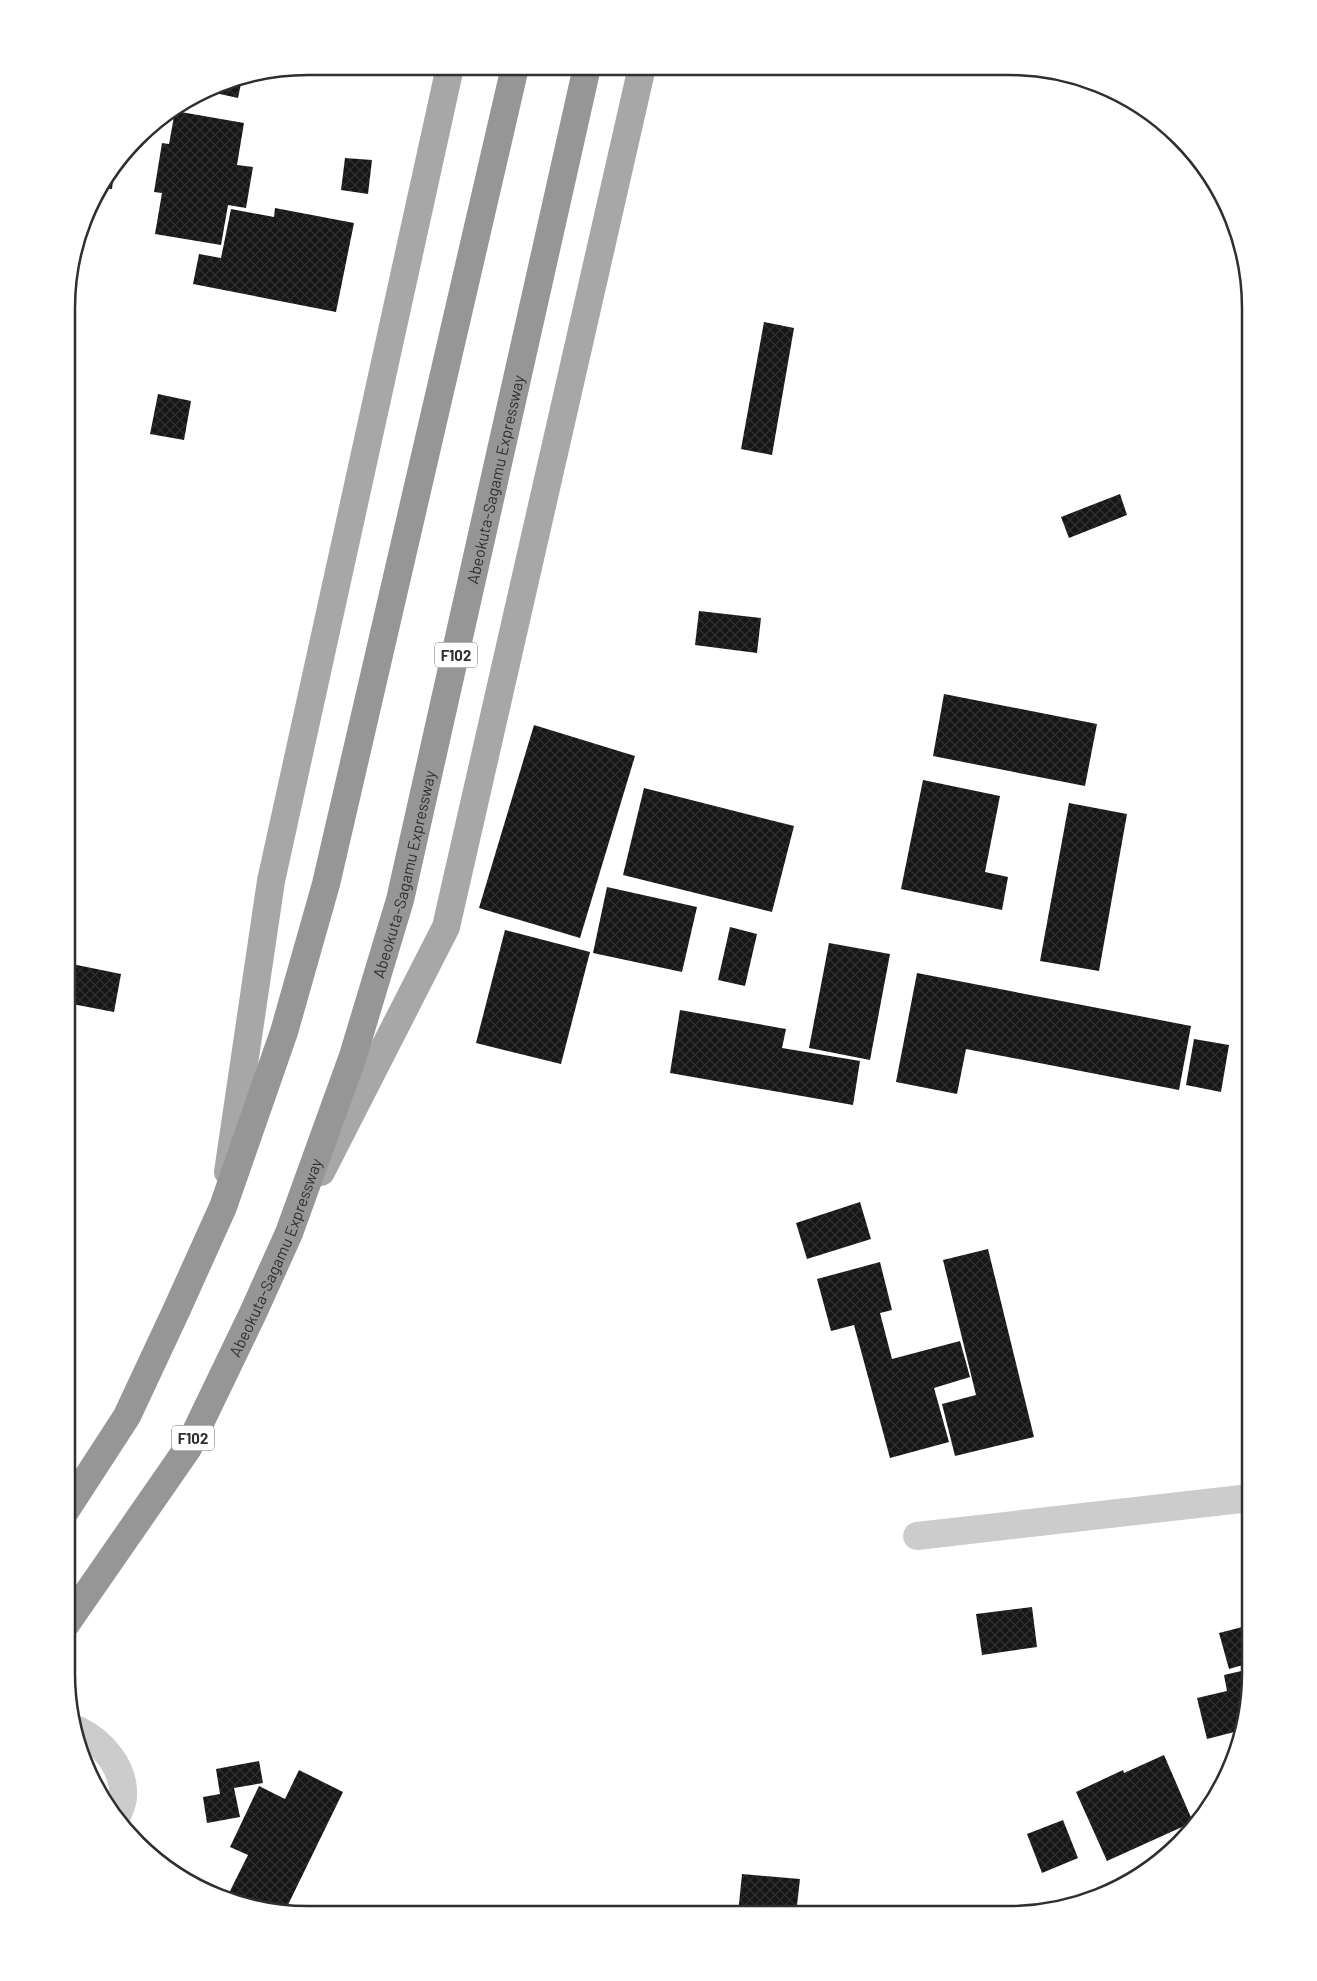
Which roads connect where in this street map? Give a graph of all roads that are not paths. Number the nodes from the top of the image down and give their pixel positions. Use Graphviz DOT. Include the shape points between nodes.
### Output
graph roads {
  1 [pos="448,75"];
  2 [pos="513,75"];
  3 [pos="585,75"];
  4 [pos="640,75"];
  5 [pos="223,1207"];
  6 [pos="289,1233"];
  7 [pos="75,1496"];
  8 [pos="1242,1499"];
  9 [pos="917,1536"];
  10 [pos="75,1611"];
  11 [pos="83,1733"];
  12 [pos="119,1809"];
  1 -- 5 [label="main road" via="270,881"];
  2 -- 5 [label="highway" via="326,884 284,1032"];
  3 -- 6 [label="highway, Abeokuta-Sagamu Expressway / F102" via="400,900 353,1056"];
  4 -- 6 [label="main road" via="446,927"];
  5 -- 7 [label="highway" via="127,1416"];
  6 -- 10 [label="highway, Abeokuta-Sagamu Expressway / F102" via="188,1448"];
  8 -- 9 [label="lane"];
  11 -- 12 [label="lane" via="95,1739 117,1766 123,1797"];
}
